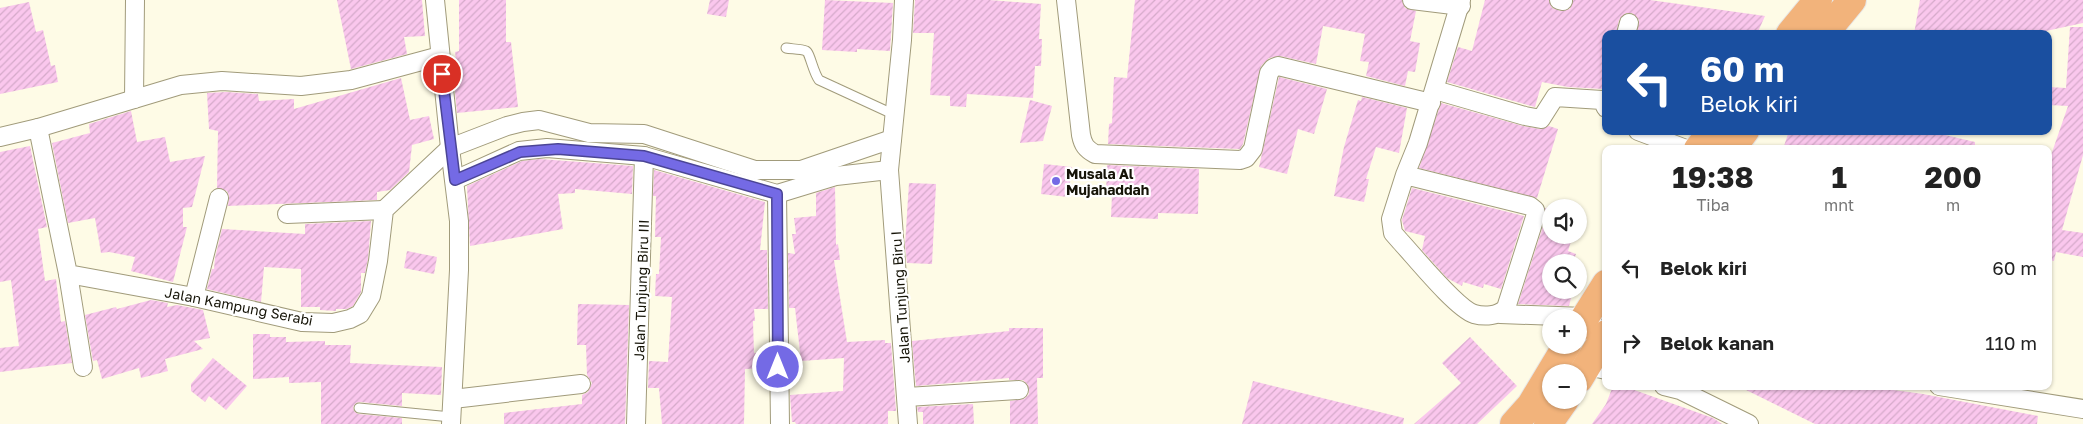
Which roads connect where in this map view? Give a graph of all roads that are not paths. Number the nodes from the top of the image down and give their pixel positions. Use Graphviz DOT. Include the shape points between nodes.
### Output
graph roads {
  1 [pos="135,0"];
  2 [pos="435,0"];
  3 [pos="904,0"];
  4 [pos="1066,0"];
  5 [pos="1412,0"];
  6 [pos="1818,0"];
  7 [pos="1852,0"];
  8 [pos="1461,3"];
  9 [pos="1793,30"];
  10 [pos="1827,30"];
  11 [pos="786,48"];
  12 [pos="440,56"];
  13 [pos="1433,96"];
  14 [pos="134,99"];
  15 [pos="1602,99"];
  16 [pos="895,116"];
  17 [pos="38,128"];
  18 [pos="1649,135"];
  19 [pos="1709,135"];
  20 [pos="1742,135"];
  21 [pos="0,137"];
  22 [pos="892,138"];
  23 [pos="1675,145"];
  24 [pos="1701,145"];
  25 [pos="1734,145"];
  26 [pos="450,148"];
  27 [pos="644,156"];
  28 [pos="889,170"];
  29 [pos="1405,175"];
  30 [pos="455,180"];
  31 [pos="777,194"];
  32 [pos="219,198"];
  33 [pos="384,210"];
  34 [pos="287,214"];
  35 [pos="68,274"];
  36 [pos="1602,294"];
  37 [pos="194,297"];
  38 [pos="1500,314"];
  39 [pos="1590,323"];
  40 [pos="1602,344"];
  41 [pos="1561,354"];
  42 [pos="83,367"];
  43 [pos="1591,372"];
  44 [pos="581,384"];
  45 [pos="1019,390"];
  46 [pos="1680,390"];
  47 [pos="1965,390"];
  48 [pos="907,397"];
  49 [pos="453,399"];
  50 [pos="359,408"];
  51 [pos="1559,409"];
  52 [pos="2083,409"];
  53 [pos="451,420"];
  54 [pos="636,424"];
  55 [pos="780,424"];
  56 [pos="908,424"];
  57 [pos="1514,424"];
  58 [pos="1548,424"];
  59 [pos="1749,424"];
  1 -- 14 [label="street"];
  2 -- 12 [label="street"];
  3 -- 16 [label="street, Jalan Tunjung Biru I"];
  4 -- 13 [label="street" via="1082,143 1095,154 1246,158 1253,149 1269,74 1278,66"];
  5 -- 8 [label="street"];
  6 -- 9 [label="main road"];
  7 -- 10 [label="main road"];
  8 -- 13 [label="street"];
  11 -- 16 [label="lane" via="805,51 819,80"];
  12 -- 14 [label="street" via="351,80 301,86 222,81 181,85"];
  12 -- 26 [label="street"];
  13 -- 15 [label="street" via="1541,119 1556,97"];
  13 -- 29 [label="street"];
  14 -- 17 [label="street"];
  16 -- 22 [label="street, Jalan Tunjung Biru I"];
  17 -- 21 [label="street"];
  17 -- 35 [label="street"];
  18 -- 23 [label="street"];
  19 -- 24 [label="main road"];
  20 -- 25 [label="main road"];
  22 -- 26 [label="street" via="802,170 772,172 755,170 644,134 589,132 539,120 507,126"];
  22 -- 28 [label="street, Jalan Tunjung Biru I"];
  26 -- 30 [label="street"];
  26 -- 33 [label="street"];
  27 -- 30 [label="street" via="569,149 529,150"];
  27 -- 31 [label="street"];
  27 -- 54 [label="street, Jalan Tunjung Biru III"];
  28 -- 31 [label="street" via="836,176"];
  28 -- 48 [label="street, Jalan Tunjung Biru I"];
  29 -- 38 [label="street" via="1391,225 1393,233 1461,306 1474,314"];
  29 -- 38 [label="street" via="1530,206 1535,210 1506,308"];
  30 -- 49 [label="street" via="459,231"];
  31 -- 55 [label="street"];
  32 -- 37 [label="street"];
  33 -- 34 [label="street"];
  33 -- 37 [label="street, Jalan Kampung Serabi" via="371,296 360,314 350,320 302,322"];
  35 -- 37 [label="street, Jalan Kampung Serabi"];
  35 -- 42 [label="street"];
  36 -- 39 [label="main road"];
  38 -- 39 [label="street"];
  40 -- 43 [label="main road"];
  41 -- 57 [label="main road" via="1530,405"];
  44 -- 49 [label="street"];
  45 -- 48 [label="street"];
  46 -- 59 [label="street"];
  47 -- 52 [label="street"];
  48 -- 56 [label="street, Jalan Tunjung Biru I"];
  49 -- 53 [label="street"];
  50 -- 53 [label="lane"];
  51 -- 58 [label="main road"];
}
